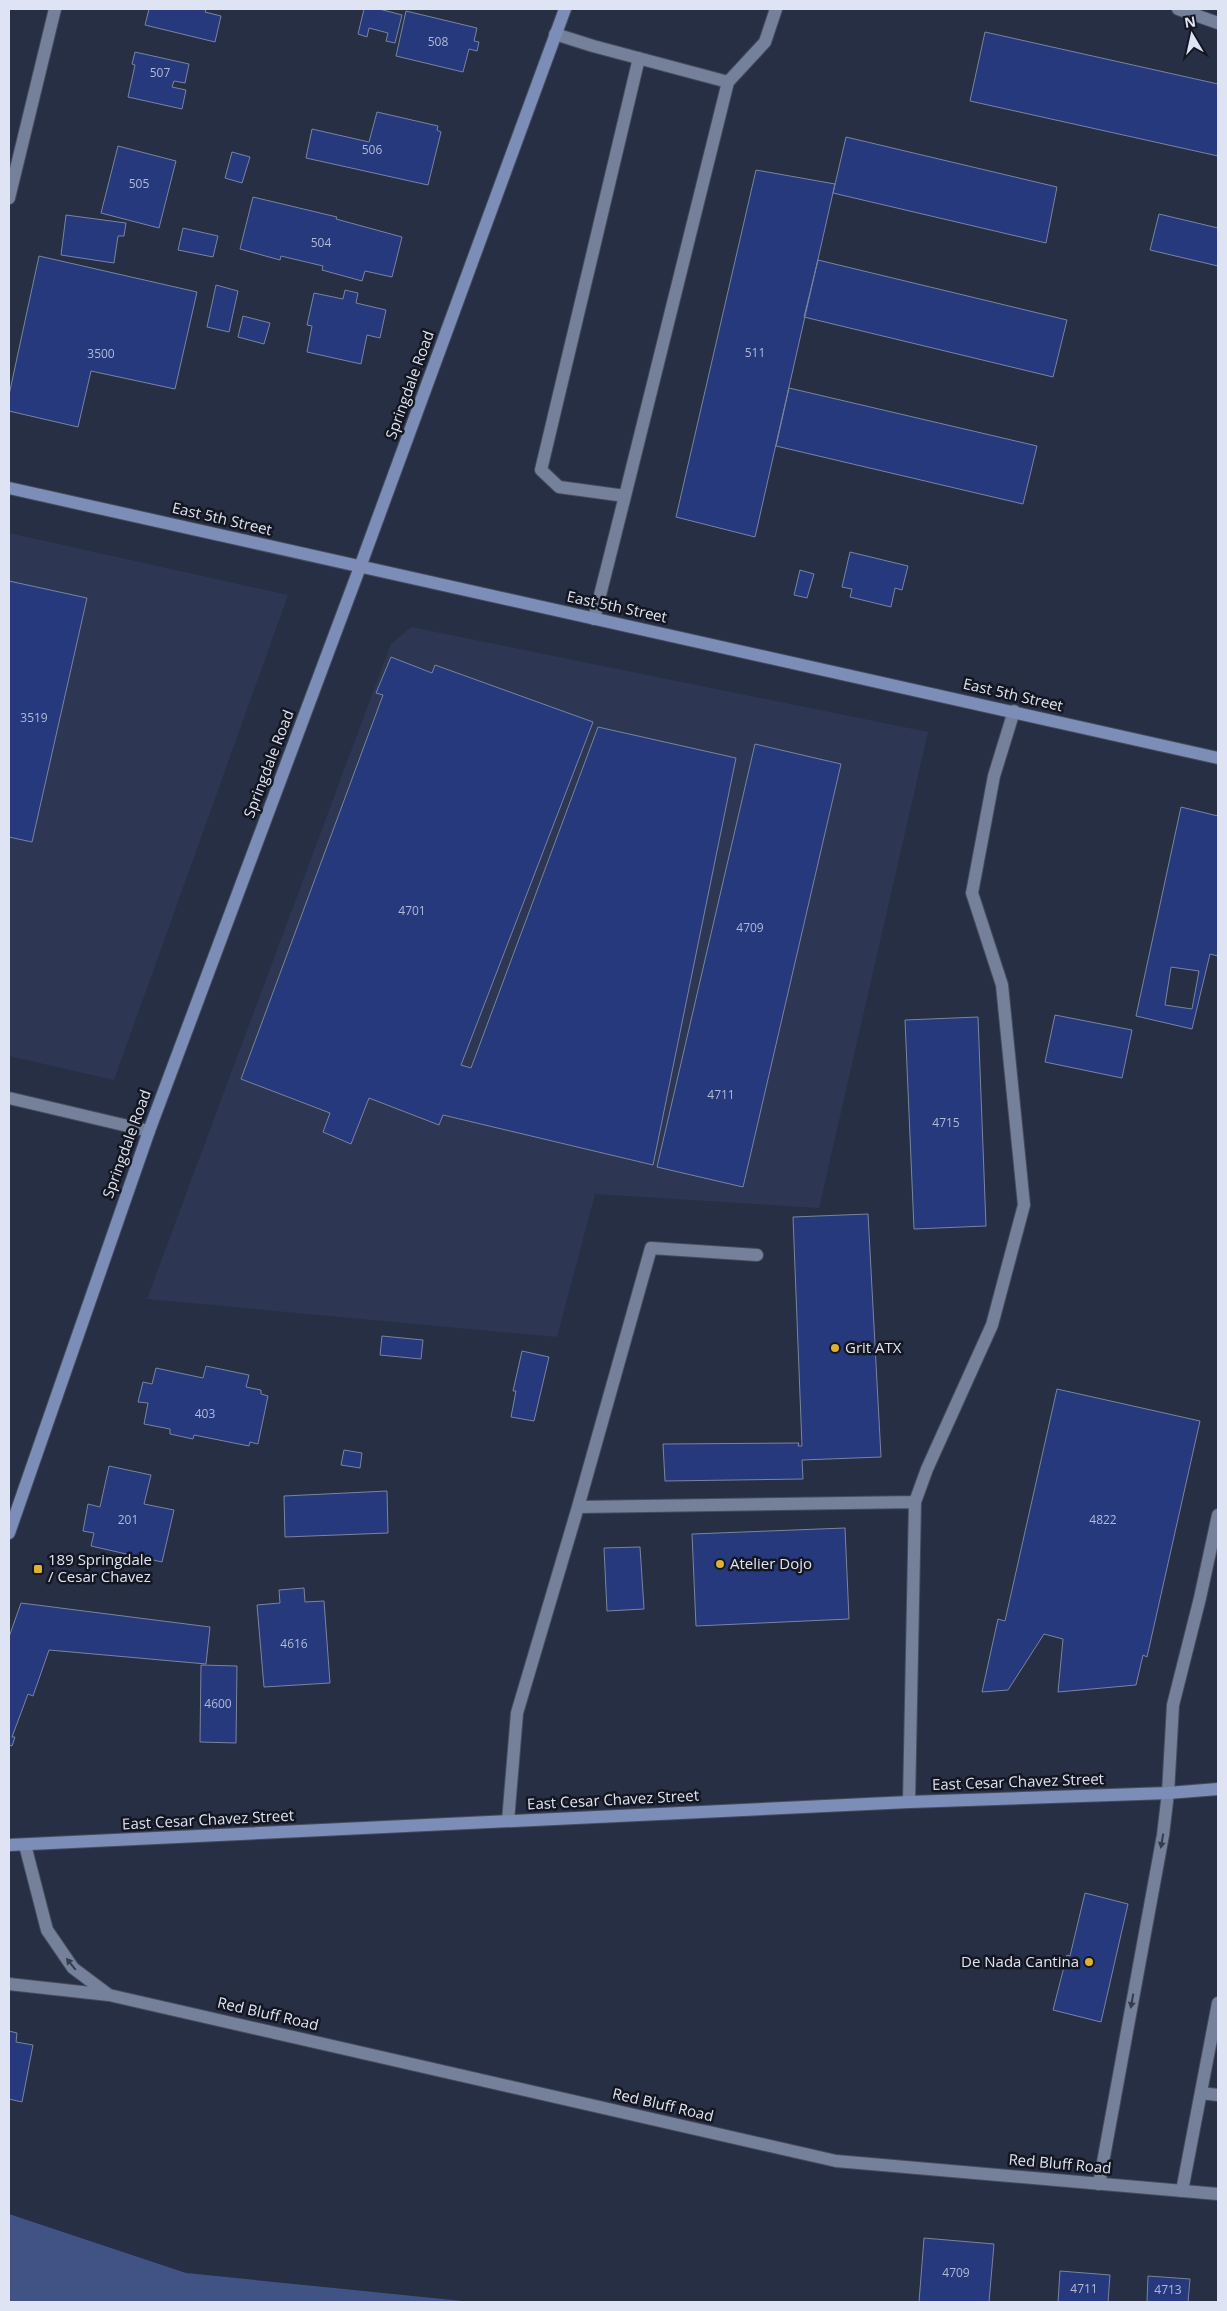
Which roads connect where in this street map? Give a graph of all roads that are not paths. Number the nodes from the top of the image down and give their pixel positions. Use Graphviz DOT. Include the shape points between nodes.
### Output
graph roads {
  1 [pos="54,9"];
  2 [pos="564,9"];
  3 [pos="776,9"];
  4 [pos="1178,9"];
  5 [pos="1218,23"];
  6 [pos="556,34"];
  7 [pos="639,58"];
  8 [pos="728,82"];
  9 [pos="9,198"];
  10 [pos="9,488"];
  11 [pos="625,496"];
  12 [pos="360,568"];
  13 [pos="594,619"];
  14 [pos="1014,711"];
  15 [pos="1218,758"];
  16 [pos="9,1098"];
  17 [pos="149,1131"];
  18 [pos="757,1256"];
  19 [pos="915,1502"];
  20 [pos="578,1507"];
  21 [pos="1218,1515"];
  22 [pos="9,1533"];
  23 [pos="1218,1789"];
  24 [pos="1168,1793"];
  25 [pos="909,1802"];
  26 [pos="508,1821"];
  27 [pos="25,1844"];
  28 [pos="9,1846"];
  29 [pos="9,1984"];
  30 [pos="109,1994"];
  31 [pos="1218,2003"];
  32 [pos="1201,2093"];
  33 [pos="1218,2095"];
  34 [pos="1099,2184"];
  35 [pos="1182,2191"];
  36 [pos="1218,2194"];
  1 -- 9 [label="street"];
  2 -- 6 [label="main road, Springdale Road"];
  3 -- 8 [label="street" via="765,42"];
  4 -- 5 [label="street"];
  6 -- 7 [label="street"];
  6 -- 12 [label="main road, Springdale Road"];
  7 -- 8 [label="street"];
  7 -- 11 [label="street" via="541,470 560,487"];
  8 -- 11 [label="street"];
  10 -- 12 [label="main road, East 5th Street"];
  11 -- 13 [label="street"];
  12 -- 13 [label="main road, East 5th Street"];
  12 -- 17 [label="main road, Springdale Road"];
  13 -- 14 [label="main road, East 5th Street"];
  14 -- 15 [label="main road, East 5th Street"];
  14 -- 19 [label="street" via="994,776 972,893 1002,985 1024,1205 992,1325"];
  16 -- 17 [label="street"];
  17 -- 22 [label="main road, Springdale Road"];
  18 -- 20 [label="street" via="651,1248"];
  19 -- 20 [label="street"];
  19 -- 25 [label="street"];
  20 -- 26 [label="street" via="516,1713"];
  21 -- 24 [label="street" via="1172,1705"];
  23 -- 24 [label="main road, East Cesar Chavez Street"];
  24 -- 25 [label="main road, East Cesar Chavez Street"];
  24 -- 34 [label="street, one-way"];
  25 -- 26 [label="main road, East Cesar Chavez Street"];
  26 -- 27 [label="main road, East Cesar Chavez Street"];
  27 -- 28 [label="main road, East Cesar Chavez Street"];
  30 -- 27 [label="street, Red Bluff Road, one-way" via="73,1968 47,1930"];
  29 -- 30 [label="street, Red Bluff Road"];
  30 -- 34 [label="street, Red Bluff Road" via="836,2161"];
  31 -- 32 [label="street"];
  32 -- 33 [label="street"];
  32 -- 35 [label="street"];
  34 -- 35 [label="street, Red Bluff Road"];
  35 -- 36 [label="street, Red Bluff Road"];
}
